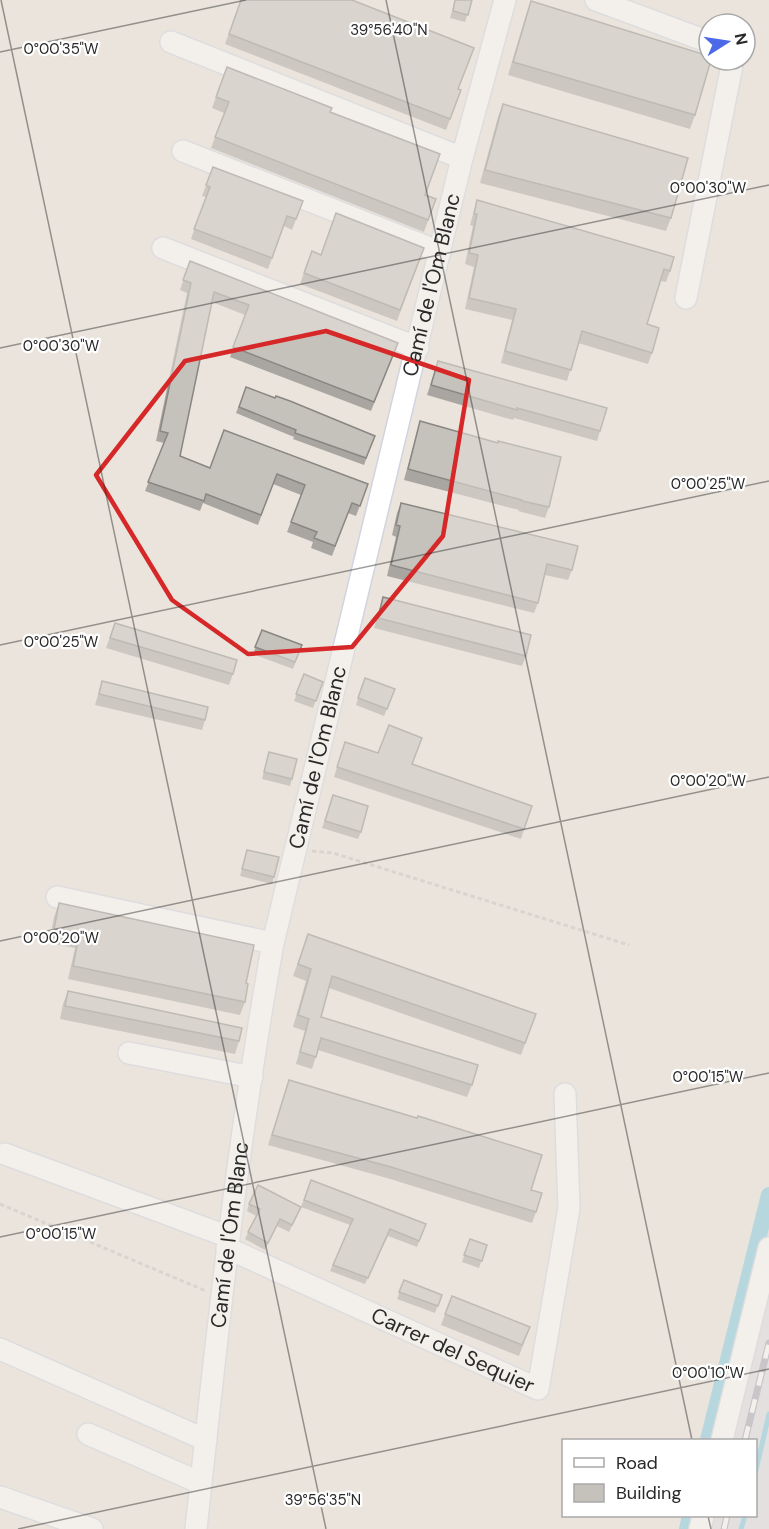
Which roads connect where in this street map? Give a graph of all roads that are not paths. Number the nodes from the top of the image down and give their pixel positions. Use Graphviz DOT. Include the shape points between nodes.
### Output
graph roads {
  1 [pos="505,0"];
  2 [pos="596,0"];
  3 [pos="697,38"];
  4 [pos="171,42"];
  5 [pos="731,72"];
  6 [pos="183,151"];
  7 [pos="462,158"];
  8 [pos="163,248"];
  9 [pos="440,252"];
  10 [pos="686,298"];
  11 [pos="418,348"];
  12 [pos="57,897"];
  13 [pos="273,943"];
  14 [pos="129,1053"];
  15 [pos="252,1077"];
  16 [pos="565,1094"];
  17 [pos="5,1154"];
  18 [pos="228,1242"];
  19 [pos="769,1248"];
  20 [pos="0,1349"];
  21 [pos="88,1434"];
  22 [pos="722,1439"];
  23 [pos="206,1440"];
  24 [pos="201,1483"];
  25 [pos="0,1497"];
  26 [pos="92,1529"];
  27 [pos="196,1529"];
  1 -- 7 [label="street, Camí de l'Om Blanc"];
  2 -- 3 [label="street"];
  4 -- 7 [label="street"];
  5 -- 10 [label="street"];
  6 -- 9 [label="street"];
  7 -- 9 [label="street, Camí de l'Om Blanc"];
  8 -- 11 [label="street"];
  9 -- 11 [label="street, Camí de l'Om Blanc"];
  11 -- 13 [label="street, Camí de l'Om Blanc"];
  12 -- 13 [label="street"];
  13 -- 15 [label="street, Camí de l'Om Blanc" via="247,1030"];
  14 -- 15 [label="street"];
  15 -- 18 [label="street, Camí de l'Om Blanc"];
  16 -- 18 [label="street, Carrer del Sequier" via="569,1208 538,1389"];
  17 -- 18 [label="street"];
  18 -- 23 [label="street, Camí de l'Om Blanc"];
  19 -- 22 [label="street"];
  20 -- 23 [label="street"];
  21 -- 24 [label="street"];
  23 -- 24 [label="street, Camí de l'Om Blanc"];
  24 -- 27 [label="street, Camí de l'Om Blanc"];
  25 -- 26 [label="street"];
}
